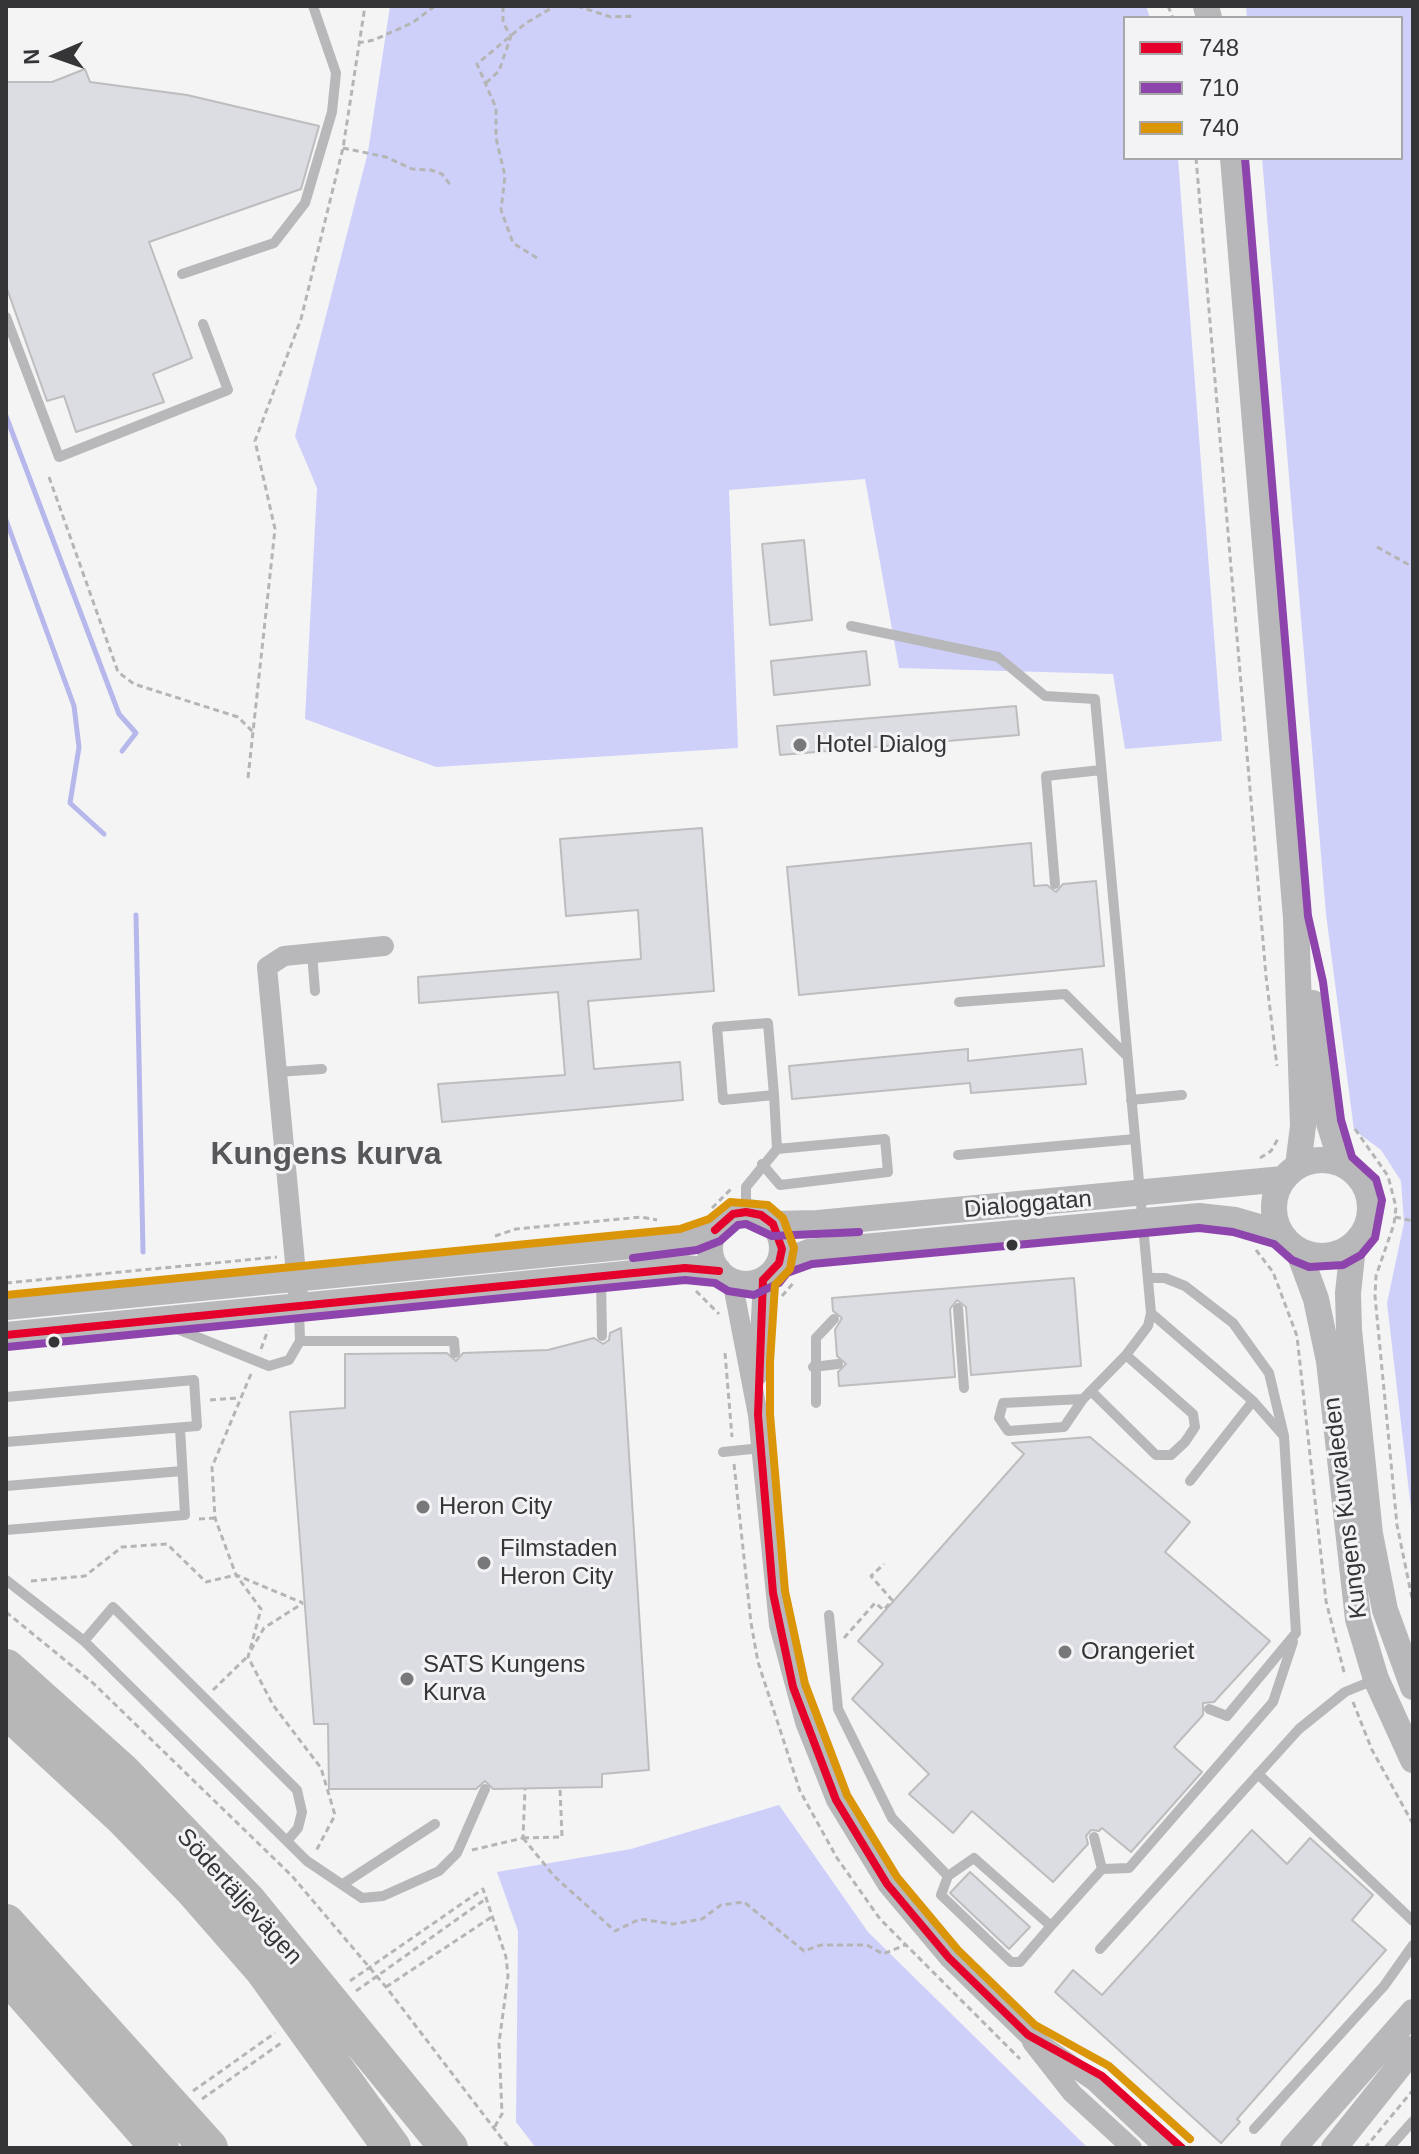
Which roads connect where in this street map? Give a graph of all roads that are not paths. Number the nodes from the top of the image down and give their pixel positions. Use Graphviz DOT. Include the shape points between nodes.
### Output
graph roads {
  1 [pos="313,6"];
  2 [pos="1233,160"];
  3 [pos="182,274"];
  4 [pos="6,317"];
  5 [pos="203,324"];
  6 [pos="851,626"];
  7 [pos="1101,770"];
  8 [pos="1055,884"];
  9 [pos="384,946"];
  10 [pos="312,953"];
  11 [pos="315,991"];
  12 [pos="959,1002"];
  13 [pos="1127,1056"];
  14 [pos="322,1069"];
  15 [pos="277,1072"];
  16 [pos="774,1095"];
  17 [pos="1182,1095"];
  18 [pos="1131,1100"];
  19 [pos="1316,1124"];
  20 [pos="1135,1139"];
  21 [pos="777,1149"];
  22 [pos="958,1155"];
  23 [pos="762,1164"];
  24 [pos="1342,1164"];
  25 [pos="1290,1172"];
  26 [pos="1139,1195"];
  27 [pos="746,1212"];
  28 [pos="1142,1221"];
  29 [pos="773,1224"];
  30 [pos="715,1230"];
  31 [pos="1289,1241"];
  32 [pos="1353,1246"];
  33 [pos="295,1267"];
  34 [pos="771,1271"];
  35 [pos="725,1276"];
  36 [pos="601,1277"];
  37 [pos="1148,1278"];
  38 [pos="264,1282"];
  39 [pos="299,1305"];
  40 [pos="6,1307"];
  41 [pos="958,1308"];
  42 [pos="1151,1313"];
  43 [pos="153,1319"];
  44 [pos="834,1319"];
  45 [pos="6,1335"];
  46 [pos="602,1336"];
  47 [pos="300,1341"];
  48 [pos="455,1353"];
  49 [pos="1126,1355"];
  50 [pos="838,1364"];
  51 [pos="813,1367"];
  52 [pos="964,1388"];
  53 [pos="1088,1396"];
  54 [pos="6,1397"];
  55 [pos="1253,1401"];
  56 [pos="816,1403"];
  57 [pos="758,1415"];
  58 [pos="180,1428"];
  59 [pos="1284,1436"];
  60 [pos="6,1442"];
  61 [pos="761,1448"];
  62 [pos="728,1451"];
  63 [pos="182,1471"];
  64 [pos="1190,1481"];
  65 [pos="6,1486"];
  66 [pos="6,1530"];
  67 [pos="8,1582"];
  68 [pos="829,1615"];
  69 [pos="1296,1633"];
  70 [pos="84,1641"];
  71 [pos="6,1668"];
  72 [pos="1376,1679"];
  73 [pos="1413,1687"];
  74 [pos="6,1709"];
  75 [pos="1209,1709"];
  76 [pos="1413,1760"];
  77 [pos="1258,1774"];
  78 [pos="485,1789"];
  79 [pos="435,1824"];
  80 [pos="1094,1837"];
  81 [pos="287,1841"];
  82 [pos="1102,1869"];
  83 [pos="948,1876"];
  84 [pos="343,1884"];
  85 [pos="1413,1921"];
  86 [pos="6,1923"];
  87 [pos="1051,1926"];
  88 [pos="1413,1945"];
  89 [pos="1100,1949"];
  90 [pos="6,1973"];
  91 [pos="1413,2012"];
  92 [pos="1028,2035"];
  93 [pos="1413,2049"];
  94 [pos="1413,2121"];
  95 [pos="1254,2129"];
  96 [pos="160,2148"];
  97 [pos="209,2148"];
  98 [pos="392,2148"];
  99 [pos="449,2148"];
  100 [pos="1132,2148"];
  101 [pos="1165,2148"];
  102 [pos="1182,2148"];
  103 [pos="1293,2148"];
  104 [pos="1334,2148"];
  105 [pos="1389,2148"];
  1 -- 3 [label="lane" via="336,73 332,112 305,203 274,243"];
  2 -- 19 [label="street" via="1296,918 1311,984"];
  4 -- 5 [label="lane" via="59,457 228,390"];
  6 -- 7 [label="lane" via="998,657 1045,696 1095,699"];
  7 -- 8 [label="lane" via="1046,776"];
  7 -- 13 [label="lane"];
  9 -- 10 [label="street"];
  10 -- 11 [label="lane"];
  10 -- 15 [label="street" via="284,956 267,967"];
  12 -- 13 [label="lane" via="1065,994"];
  13 -- 18 [label="lane"];
  14 -- 15 [label="lane"];
  15 -- 33 [label="street"];
  16 -- 16 [label="lane" via="768,1023 717,1027 723,1100"];
  16 -- 21 [label="lane"];
  17 -- 18 [label="lane"];
  18 -- 20 [label="lane"];
  19 -- 24 [label="street"];
  19 -- 25 [label="street"];
  20 -- 22 [label="lane"];
  20 -- 26 [label="lane"];
  21 -- 23 [label="lane"];
  21 -- 23 [label="lane" via="885,1139 888,1172 780,1185"];
  23 -- 27 [label="lane" via="746,1187"];
  24 -- 25 [label="street" via="1313,1160"];
  24 -- 32 [label="street" via="1356,1173 1370,1202 1364,1233"];
  25 -- 26 [label="street, Dialoggatan"];
  25 -- 31 [label="street" via="1274,1205"];
  26 -- 28 [label="lane"];
  26 -- 29 [label="street, Dialoggatan"];
  27 -- 29 [label="street"];
  27 -- 30 [label="street" via="733,1214"];
  28 -- 31 [label="street, Dialoggatan" via="1199,1216 1235,1220"];
  28 -- 34 [label="street, Dialoggatan" via="809,1252"];
  28 -- 37 [label="lane"];
  29 -- 34 [label="street" via="780,1236"];
  30 -- 33 [label="street" via="683,1241"];
  30 -- 35 [label="street" via="711,1255"];
  31 -- 32 [label="street" via="1326,1256"];
  31 -- 72 [label="street, Kungens Kurvaleden" via="1316,1299 1327,1349 1351,1580"];
  32 -- 73 [label="street, Kungens Kurvaleden" via="1349,1330 1370,1534 1385,1610"];
  33 -- 38 [label="street"];
  33 -- 39 [label="street"];
  34 -- 35 [label="street" via="753,1283"];
  34 -- 57 [label="street"];
  35 -- 36 [label="street" via="685,1268"];
  35 -- 57 [label="street"];
  36 -- 39 [label="street"];
  36 -- 46 [label="lane"];
  37 -- 42 [label="lane"];
  37 -- 59 [label="lane" via="1185,1286 1233,1323 1269,1373"];
  38 -- 39 [label="street"];
  38 -- 40 [label="street"];
  38 -- 43 [label="street"];
  39 -- 47 [label="lane"];
  41 -- 52 [label="lane"];
  42 -- 49 [label="lane" via="1148,1326"];
  42 -- 55 [label="lane"];
  43 -- 45 [label="street"];
  43 -- 47 [label="lane" via="269,1366 289,1360"];
  44 -- 51 [label="lane" via="816,1338"];
  47 -- 48 [label="lane" via="454,1341"];
  49 -- 53 [label="lane"];
  49 -- 53 [label="lane" via="1193,1414 1195,1427 1185,1442 1171,1455 1156,1455"];
  50 -- 51 [label="lane"];
  51 -- 56 [label="lane"];
  53 -- 53 [label="lane" via="1064,1427 1008,1431 999,1418 1003,1403"];
  54 -- 58 [label="lane" via="194,1380 197,1426"];
  55 -- 59 [label="lane"];
  55 -- 64 [label="lane"];
  57 -- 61 [label="street"];
  58 -- 60 [label="lane"];
  58 -- 63 [label="lane"];
  59 -- 69 [label="lane"];
  61 -- 62 [label="lane"];
  61 -- 92 [label="street" via="773,1593 784,1650 836,1800 916,1922"];
  63 -- 65 [label="lane"];
  63 -- 66 [label="lane" via="185,1515"];
  67 -- 70 [label="lane"];
  68 -- 83 [label="lane" via="838,1709 892,1818"];
  69 -- 75 [label="lane" via="1227,1716"];
  69 -- 82 [label="lane" via="1273,1702 1129,1868"];
  70 -- 81 [label="lane"];
  70 -- 81 [label="lane" via="113,1607 297,1790 302,1812"];
  71 -- 99 [label="highway, Södertäljevägen" via="123,1773 257,1913"];
  72 -- 76 [label="street, Kungens Kurvaleden"];
  72 -- 77 [label="lane" via="1349,1690 1299,1729"];
  74 -- 98 [label="highway" via="194,1890 263,1969"];
  77 -- 85 [label="lane"];
  77 -- 89 [label="lane"];
  78 -- 84 [label="lane" via="457,1853 439,1871 383,1896 362,1898"];
  79 -- 84 [label="lane"];
  80 -- 82 [label="lane"];
  81 -- 84 [label="lane"];
  82 -- 87 [label="lane"];
  83 -- 87 [label="lane" via="974,1858"];
  83 -- 87 [label="lane" via="941,1895 1011,1962 1020,1962"];
  86 -- 97 [label="highway"];
  88 -- 95 [label="lane" via="1384,1986"];
  90 -- 96 [label="highway"];
  91 -- 103 [label="street"];
  92 -- 100 [label="street" via="1072,2093"];
  92 -- 101 [label="street" via="1094,2081"];
  92 -- 102 [label="street" via="1102,2076"];
  93 -- 104 [label="street"];
  94 -- 105 [label="lane"];
}
